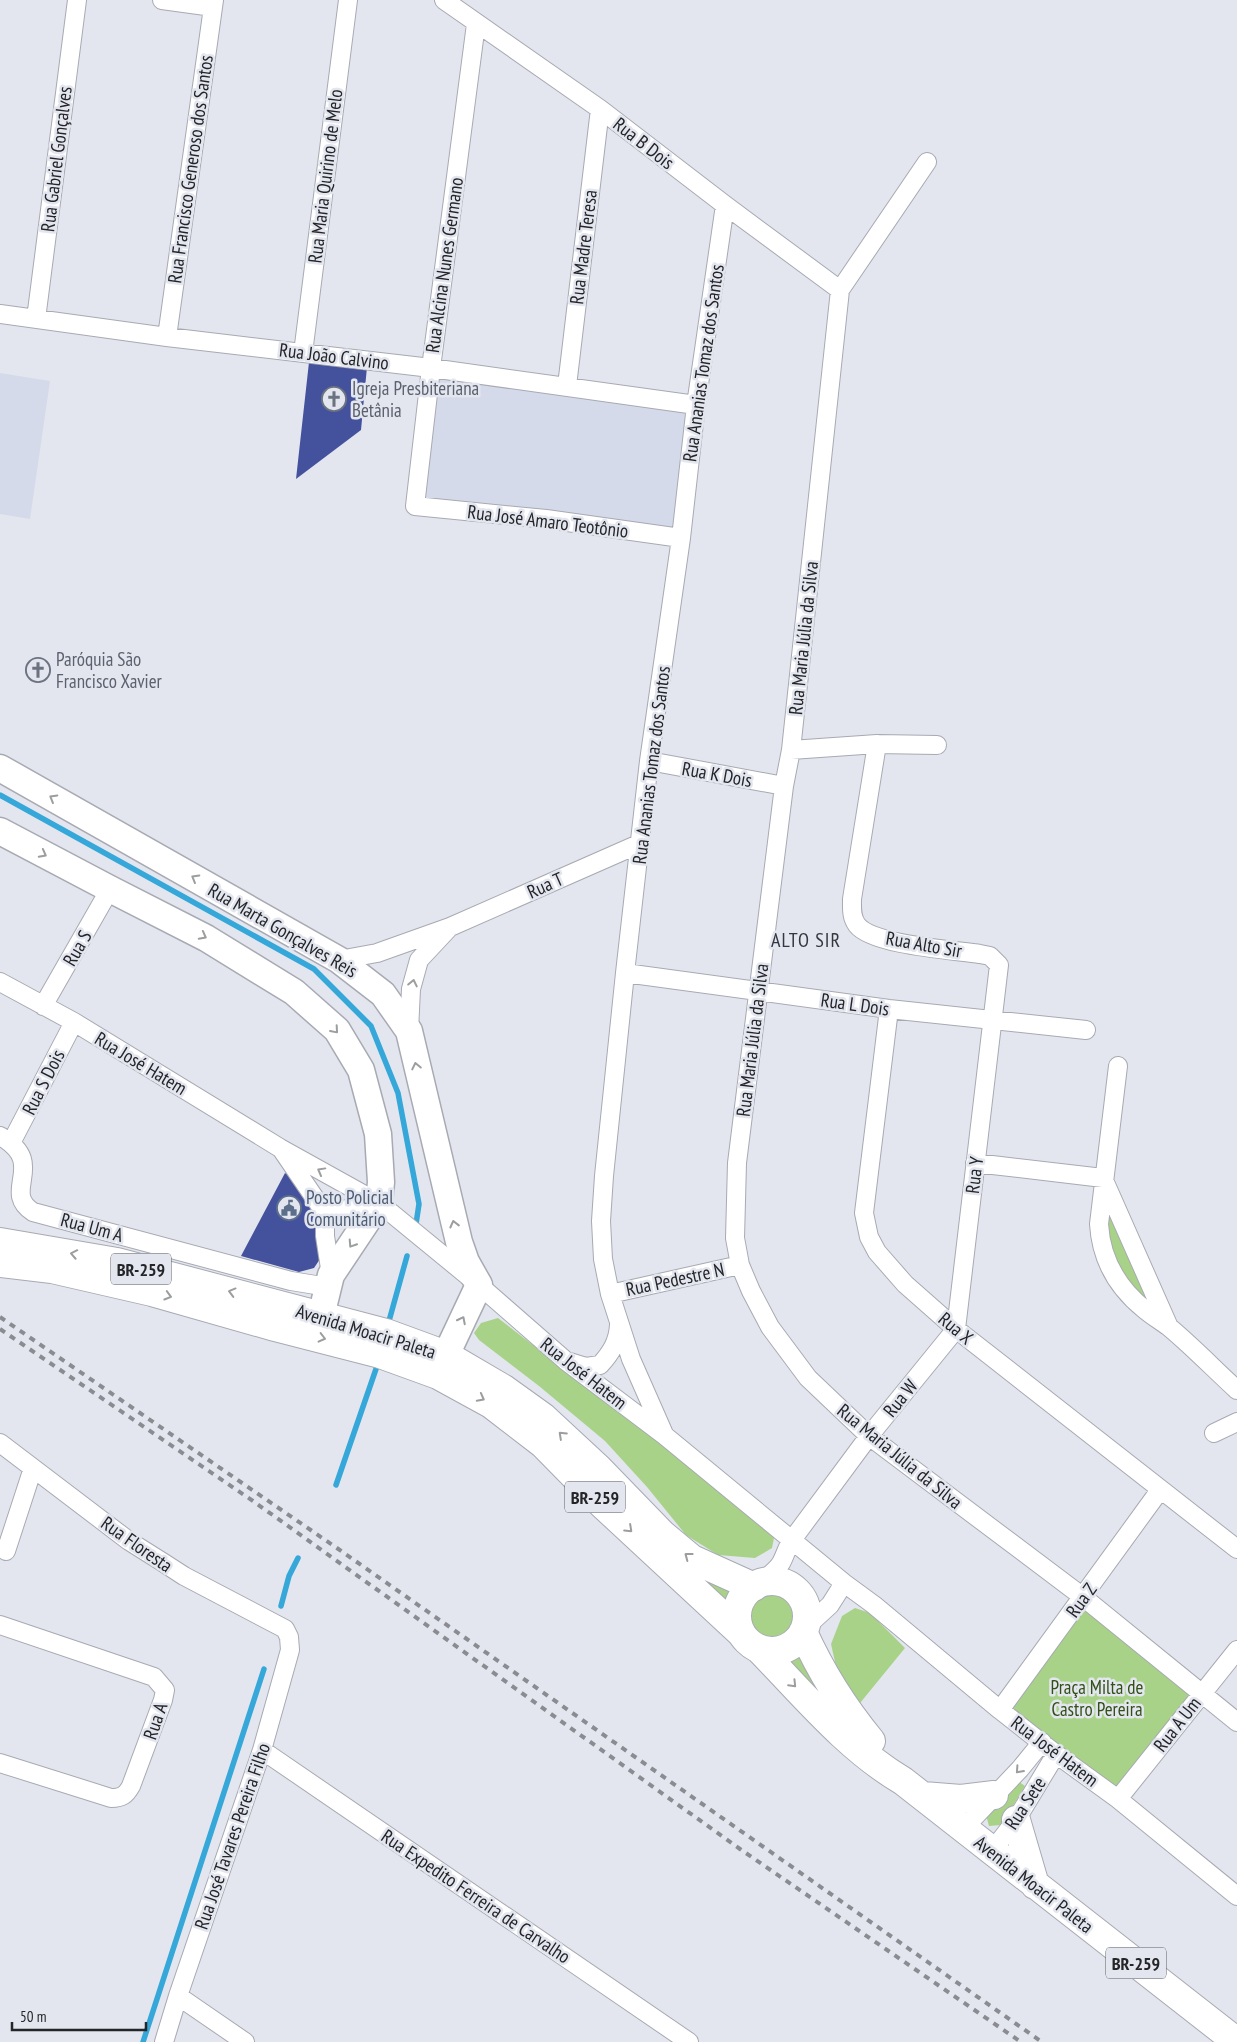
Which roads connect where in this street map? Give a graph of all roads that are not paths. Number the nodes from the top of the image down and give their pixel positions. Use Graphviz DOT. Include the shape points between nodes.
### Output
graph roads {
  1 [pos="77,0"];
  2 [pos="162,0"];
  3 [pos="348,0"];
  4 [pos="444,0"];
  5 [pos="213,4"];
  6 [pos="476,24"];
  7 [pos="600,109"];
  8 [pos="927,162"];
  9 [pos="725,205"];
  10 [pos="840,290"];
  11 [pos="0,314"];
  12 [pos="36,319"];
  13 [pos="167,337"];
  14 [pos="303,353"];
  15 [pos="431,368"];
  16 [pos="567,386"];
  17 [pos="696,404"];
  18 [pos="415,506"];
  19 [pos="681,538"];
  20 [pos="877,744"];
  21 [pos="937,745"];
  22 [pos="791,750"];
  23 [pos="649,761"];
  24 [pos="0,768"];
  25 [pos="784,786"];
  26 [pos="0,831"];
  27 [pos="640,843"];
  28 [pos="110,889"];
  29 [pos="450,926"];
  30 [pos="339,960"];
  31 [pos="625,973"];
  32 [pos="0,982"];
  33 [pos="758,991"];
  34 [pos="43,1006"];
  35 [pos="889,1009"];
  36 [pos="993,1020"];
  37 [pos="74,1022"];
  38 [pos="1086,1030"];
  39 [pos="409,1031"];
  40 [pos="1118,1066"];
  41 [pos="6,1140"];
  42 [pos="280,1148"];
  43 [pos="975,1163"];
  44 [pos="1103,1178"];
  45 [pos="379,1203"];
  46 [pos="325,1213"];
  47 [pos="0,1242"];
  48 [pos="0,1263"];
  49 [pos="740,1265"];
  50 [pos="330,1281"];
  51 [pos="479,1285"];
  52 [pos="610,1294"];
  53 [pos="277,1316"];
  54 [pos="321,1316"];
  55 [pos="619,1324"];
  56 [pos="1169,1328"];
  57 [pos="956,1329"];
  58 [pos="446,1355"];
  59 [pos="566,1361"];
  60 [pos="1237,1390"];
  61 [pos="1237,1422"];
  62 [pos="1214,1433"];
  63 [pos="664,1435"];
  64 [pos="869,1436"];
  65 [pos="0,1443"];
  66 [pos="33,1468"];
  67 [pos="1160,1490"];
  68 [pos="792,1540"];
  69 [pos="1237,1549"];
  70 [pos="6,1550"];
  71 [pos="844,1583"];
  72 [pos="757,1585"];
  73 [pos="1083,1598"];
  74 [pos="874,1605"];
  75 [pos="816,1619"];
  76 [pos="0,1626"];
  77 [pos="285,1629"];
  78 [pos="750,1641"];
  79 [pos="1237,1650"];
  80 [pos="1202,1693"];
  81 [pos="1000,1710"];
  82 [pos="1237,1722"];
  83 [pos="1042,1742"];
  84 [pos="262,1750"];
  85 [pos="1056,1754"];
  86 [pos="0,1763"];
  87 [pos="913,1789"];
  88 [pos="994,1795"];
  89 [pos="1118,1800"];
  90 [pos="1016,1820"];
  91 [pos="963,1829"];
  92 [pos="992,1851"];
  93 [pos="1034,1885"];
  94 [pos="1237,1896"];
  95 [pos="178,1996"];
  96 [pos="164,2042"];
  97 [pos="244,2042"];
  98 [pos="689,2042"];
  99 [pos="1237,2042"];
  1 -- 12 [label="street, Rua Gabriel Gonçalves"];
  2 -- 5 [label="street"];
  3 -- 14 [label="street, Rua Maria Quirino de Melo"];
  4 -- 6 [label="street, Rua B Dois"];
  5 -- 13 [label="street, Rua Francisco Generoso dos Santos"];
  6 -- 7 [label="street, Rua B Dois"];
  6 -- 15 [label="street, Rua Alcina Nunes Germano"];
  7 -- 9 [label="street, Rua B Dois"];
  7 -- 16 [label="street, Rua Madre Teresa"];
  8 -- 10 [label="street, Rua Maria Júlia da Silva"];
  9 -- 10 [label="street, Rua B Dois"];
  9 -- 17 [label="street, Rua Ananias Tomaz dos Santos"];
  10 -- 22 [label="street, Rua Maria Júlia da Silva"];
  11 -- 12 [label="street, Rua João Calvino"];
  12 -- 13 [label="street, Rua João Calvino"];
  13 -- 14 [label="street, Rua João Calvino"];
  14 -- 15 [label="street, Rua João Calvino"];
  15 -- 16 [label="street, Rua João Calvino"];
  15 -- 18 [label="street, Rua Alcina Nunes Germano"];
  16 -- 17 [label="street, Rua João Calvino"];
  17 -- 19 [label="street, Rua Ananias Tomaz dos Santos"];
  18 -- 19 [label="street, Rua José Amaro Teotônio" via="546,519"];
  19 -- 23 [label="street, Rua Ananias Tomaz dos Santos"];
  20 -- 21 [label="street"];
  20 -- 22 [label="street"];
  20 -- 36 [label="street, Rua Alto Sir" via="852,899 853,918 858,927 889,941 990,956 999,965"];
  22 -- 25 [label="street, Rua Maria Júlia da Silva"];
  23 -- 25 [label="street, Rua K Dois"];
  23 -- 27 [label="street, Rua Ananias Tomaz dos Santos"];
  30 -- 24 [label="street, Rua Marta Gonçalves Reis, one-way"];
  25 -- 33 [label="street, Rua Maria Júlia da Silva"];
  26 -- 28 [label="street, one-way"];
  27 -- 29 [label="street, Rua T"];
  27 -- 31 [label="street, Rua Ananias Tomaz dos Santos"];
  28 -- 34 [label="street, Rua S"];
  28 -- 45 [label="street, one-way" via="206,938 294,992 337,1030 361,1070 378,1134 381,1166"];
  29 -- 30 [label="street, Rua T" via="377,954"];
  39 -- 29 [label="street, Rua T, one-way" via="411,989 419,960"];
  30 -- 39 [label="street, Rua Marta Gonçalves Reis" via="383,994"];
  31 -- 33 [label="street, Rua L Dois"];
  31 -- 52 [label="street, Rua Ananias Tomaz dos Santos" via="601,1221 603,1259"];
  32 -- 34 [label="street, Rua José Hatem"];
  33 -- 35 [label="street, Rua L Dois"];
  33 -- 49 [label="street, Rua Maria Júlia da Silva" via="737,1163 734,1238"];
  34 -- 37 [label="street, Rua José Hatem"];
  35 -- 36 [label="street, Rua L Dois"];
  35 -- 57 [label="street, Rua X" via="865,1193 864,1212 869,1237 884,1261 905,1284"];
  36 -- 38 [label="street, Rua L Dois"];
  36 -- 43 [label="street, Rua Y"];
  37 -- 41 [label="street, Rua S Dois"];
  37 -- 42 [label="street, Rua José Hatem"];
  51 -- 39 [label="street, Rua Marta Gonçalves Reis, one-way" via="459,1242"];
  40 -- 44 [label="street"];
  41 -- 50 [label="street, Rua Um A" via="22,1156 18,1197 33,1212 291,1281"];
  45 -- 42 [label="street, Rua José Hatem, one-way"];
  42 -- 46 [label="street, Rua José Hatem"];
  43 -- 44 [label="street"];
  43 -- 57 [label="street, Rua Y"];
  44 -- 56 [label="street"];
  44 -- 56 [label="street" via="1099,1224 1107,1265 1124,1290"];
  45 -- 46 [label="street"];
  45 -- 50 [label="street, one-way"];
  45 -- 51 [label="street, Rua José Hatem"];
  46 -- 50 [label="street"];
  53 -- 47 [label="main road, Avenida Moacir Paleta / BR-259, one-way" via="117,1262"];
  48 -- 53 [label="main road, Avenida Moacir Paleta / BR-259, one-way" via="52,1270"];
  49 -- 52 [label="street, Rua Pedestre N"];
  49 -- 64 [label="street, Rua Maria Júlia da Silva" via="770,1327 808,1378"];
  50 -- 54 [label="street"];
  58 -- 51 [label="street, one-way"];
  51 -- 59 [label="street, Rua José Hatem"];
  52 -- 55 [label="street, Rua Ananias Tomaz dos Santos"];
  53 -- 54 [label="main road, Avenida Moacir Paleta / BR-259"];
  53 -- 78 [label="main road, Avenida Moacir Paleta / BR-259, one-way" via="438,1375 491,1404 543,1444 602,1504"];
  54 -- 58 [label="main road, Avenida Moacir Paleta / BR-259" via="386,1333"];
  55 -- 59 [label="street" via="611,1352 600,1366 586,1367"];
  55 -- 63 [label="street, Rua Ananias Tomaz dos Santos"];
  56 -- 60 [label="street"];
  57 -- 64 [label="street, Rua W"];
  57 -- 67 [label="street, Rua X"];
  72 -- 58 [label="main road, Avenida Moacir Paleta / BR-259, one-way" via="692,1559 662,1534 543,1417 504,1389"];
  59 -- 63 [label="street, Rua José Hatem"];
  61 -- 62 [label="street"];
  63 -- 68 [label="street, Rua José Hatem"];
  64 -- 68 [label="street, Rua W"];
  64 -- 73 [label="street, Rua Maria Júlia da Silva"];
  65 -- 66 [label="street, Rua Floresta"];
  66 -- 70 [label="street"];
  66 -- 77 [label="street, Rua Floresta" via="130,1541 184,1576"];
  67 -- 69 [label="street, Rua X"];
  67 -- 73 [label="street, Rua Z"];
  68 -- 71 [label="street, Rua José Hatem"];
  68 -- 72 [label="street" via="777,1569"];
  71 -- 74 [label="street, Rua José Hatem"];
  71 -- 75 [label="street"];
  72 -- 75 [label="main road, Avenida Moacir Paleta / BR-259" via="782,1583 792,1588 806,1605 807,1616"];
  72 -- 78 [label="main road" via="746,1593 738,1612 738,1623"];
  73 -- 80 [label="street, Rua Maria Júlia da Silva"];
  73 -- 81 [label="street, Rua Z"];
  74 -- 75 [label="street, Rua José Hatem" via="853,1598"];
  74 -- 81 [label="street, Rua José Hatem"];
  75 -- 78 [label="main road" via="790,1647 770,1651"];
  75 -- 87 [label="main road, Avenida Moacir Paleta / BR-259" via="820,1667 834,1692"];
  76 -- 86 [label="street, Rua A" via="154,1677 165,1690 131,1786 118,1798"];
  77 -- 84 [label="street, Rua José Tavares Pereira Filho" via="290,1650"];
  78 -- 87 [label="main road, Avenida Moacir Paleta / BR-259, one-way" via="834,1726 870,1758"];
  79 -- 80 [label="street, Rua A Um"];
  80 -- 82 [label="street, Rua Maria Júlia da Silva"];
  80 -- 89 [label="street, Rua A Um"];
  81 -- 83 [label="street, Rua José Hatem"];
  83 -- 85 [label="street, Rua José Hatem"];
  83 -- 88 [label="street, Rua Sete, one-way"];
  84 -- 95 [label="street, Rua José Tavares Pereira Filho"];
  84 -- 98 [label="street, Rua Expedito Ferreira de Carvalho"];
  85 -- 89 [label="street, Rua José Hatem"];
  85 -- 90 [label="street, Rua Sete"];
  87 -- 88 [label="main road" via="961,1799"];
  87 -- 91 [label="main road, Avenida Moacir Paleta / BR-259"];
  88 -- 91 [label="street, Rua Sete"];
  89 -- 94 [label="street, Rua José Hatem"];
  90 -- 92 [label="street, Rua Sete"];
  90 -- 93 [label="main road"];
  91 -- 92 [label="main road, Avenida Moacir Paleta / BR-259"];
  92 -- 93 [label="main road, Avenida Moacir Paleta / BR-259"];
  93 -- 99 [label="main road, Avenida Moacir Paleta / BR-259"];
  95 -- 96 [label="street, Rua José Tavares Pereira Filho"];
  95 -- 97 [label="street"];
}
